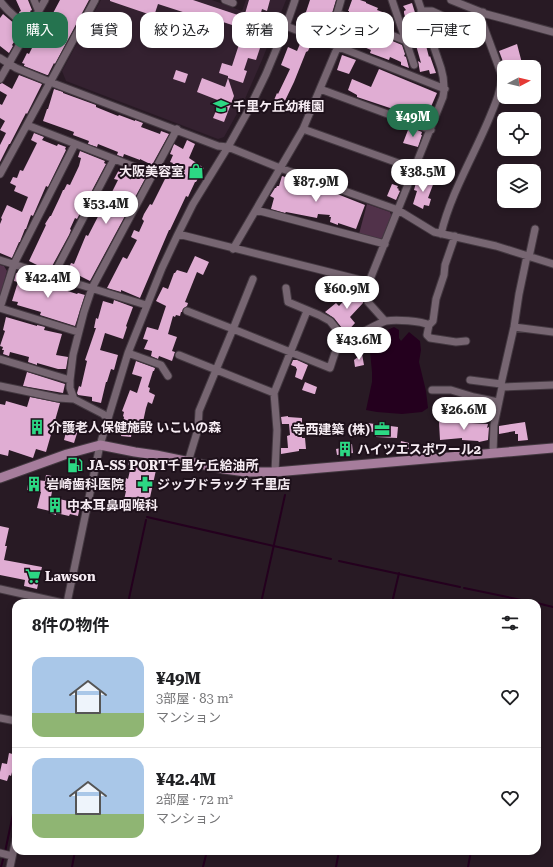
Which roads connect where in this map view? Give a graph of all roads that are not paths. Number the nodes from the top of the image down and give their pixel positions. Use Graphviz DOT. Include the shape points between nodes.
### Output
graph roads {
  1 [pos="34,0"];
  2 [pos="46,0"];
  3 [pos="95,0"];
  4 [pos="224,0"];
  5 [pos="295,0"];
  6 [pos="341,0"];
  7 [pos="392,0"];
  8 [pos="451,0"];
  9 [pos="0,1"];
  10 [pos="417,1"];
  11 [pos="233,3"];
  12 [pos="472,4"];
  13 [pos="421,11"];
  14 [pos="39,12"];
  15 [pos="337,12"];
  16 [pos="434,12"];
  17 [pos="483,12"];
  18 [pos="486,13"];
  19 [pos="12,14"];
  20 [pos="288,20"];
  21 [pos="402,29"];
  22 [pos="553,32"];
  23 [pos="486,33"];
  24 [pos="19,48"];
  25 [pos="277,48"];
  26 [pos="337,48"];
  27 [pos="343,48"];
  28 [pos="408,48"];
  29 [pos="0,58"];
  30 [pos="10,64"];
  31 [pos="414,65"];
  32 [pos="0,79"];
  33 [pos="50,82"];
  34 [pos="320,89"];
  35 [pos="444,89"];
  36 [pos="27,125"];
  37 [pos="177,129"];
  38 [pos="303,129"];
  39 [pos="431,130"];
  40 [pos="75,144"];
  41 [pos="228,147"];
  42 [pos="114,158"];
  43 [pos="2,165"];
  44 [pos="280,168"];
  45 [pos="415,169"];
  46 [pos="0,174"];
  47 [pos="153,174"];
  48 [pos="256,210"];
  49 [pos="398,210"];
  50 [pos="536,229"];
  51 [pos="178,234"];
  52 [pos="441,234"];
  53 [pos="455,236"];
  54 [pos="385,244"];
  55 [pos="233,249"];
  56 [pos="528,257"];
  57 [pos="0,260"];
  58 [pos="14,264"];
  59 [pos="553,264"];
  60 [pos="53,276"];
  61 [pos="253,279"];
  62 [pos="369,282"];
  63 [pos="92,288"];
  64 [pos="286,288"];
  65 [pos="146,305"];
  66 [pos="0,308"];
  67 [pos="307,310"];
  68 [pos="188,312"];
  69 [pos="385,321"];
  70 [pos="430,325"];
  71 [pos="514,327"];
  72 [pos="233,329"];
  73 [pos="78,332"];
  74 [pos="553,332"];
  75 [pos="345,340"];
  76 [pos="466,341"];
  77 [pos="291,352"];
  78 [pos="128,353"];
  79 [pos="179,355"];
  80 [pos="0,359"];
  81 [pos="216,370"];
  82 [pos="168,376"];
  83 [pos="70,380"];
  84 [pos="470,380"];
  85 [pos="501,385"];
  86 [pos="553,385"];
  87 [pos="0,386"];
  88 [pos="432,390"];
  89 [pos="274,393"];
  90 [pos="74,399"];
  91 [pos="498,402"];
  92 [pos="108,419"];
  93 [pos="100,444"];
  94 [pos="553,448"];
  95 [pos="493,454"];
  96 [pos="188,462"];
  97 [pos="275,472"];
  98 [pos="0,478"];
  99 [pos="0,589"];
  100 [pos="46,599"];
  101 [pos="68,599"];
  102 [pos="0,718"];
  103 [pos="12,720"];
  104 [pos="12,846"];
  105 [pos="7,855"];
  106 [pos="10,867"];
  1 -- 14 [label="street"];
  2 -- 14 [label="street"];
  3 -- 33 [label="street"];
  4 -- 11 [label="street"];
  5 -- 20 [label="street"];
  6 -- 15 [label="street"];
  7 -- 21 [label="street"];
  8 -- 12 [label="street"];
  9 -- 19 [label="street"];
  10 -- 13 [label="street"];
  12 -- 17 [label="street"];
  13 -- 16 [label="street"];
  13 -- 35 [label="street" via="441,68"];
  18 -- 22 [label="street"];
  23 -- 52 [label="street" via="502,76 499,93 483,135 457,188"];
  24 -- 30 [label="street"];
  25 -- 41 [label="street" via="248,111"];
  26 -- 34 [label="street"];
  27 -- 35 [label="street"];
  28 -- 31 [label="street"];
  29 -- 30 [label="street"];
  30 -- 32 [label="street"];
  30 -- 33 [label="street"];
  33 -- 36 [label="street"];
  33 -- 37 [label="street"];
  34 -- 38 [label="street"];
  34 -- 39 [label="street"];
  35 -- 39 [label="street"];
  36 -- 40 [label="street"];
  36 -- 43 [label="street"];
  37 -- 41 [label="street" via="218,146"];
  37 -- 47 [label="street"];
  38 -- 44 [label="street"];
  38 -- 45 [label="street"];
  39 -- 45 [label="street"];
  40 -- 42 [label="street"];
  40 -- 58 [label="street"];
  41 -- 44 [label="street"];
  41 -- 51 [label="street"];
  42 -- 47 [label="street"];
  42 -- 60 [label="street"];
  43 -- 46 [label="street"];
  44 -- 48 [label="street"];
  44 -- 49 [label="street"];
  45 -- 49 [label="street"];
  47 -- 63 [label="street"];
  48 -- 54 [label="street"];
  48 -- 55 [label="street"];
  49 -- 52 [label="street"];
  49 -- 54 [label="street"];
  50 -- 56 [label="street"];
  51 -- 55 [label="street"];
  51 -- 65 [label="street"];
  52 -- 53 [label="street"];
  53 -- 56 [label="street"];
  53 -- 70 [label="street"];
  54 -- 62 [label="street"];
  55 -- 62 [label="street"];
  56 -- 59 [label="street"];
  56 -- 71 [label="street"];
  57 -- 58 [label="street"];
  58 -- 60 [label="street"];
  58 -- 66 [label="street"];
  60 -- 63 [label="street"];
  61 -- 72 [label="street"];
  62 -- 69 [label="street" via="368,302"];
  63 -- 65 [label="street"];
  63 -- 73 [label="street"];
  64 -- 67 [label="street" via="288,302"];
  65 -- 78 [label="street"];
  66 -- 73 [label="street"];
  67 -- 75 [label="street" via="330,321"];
  67 -- 77 [label="street"];
  68 -- 72 [label="street"];
  69 -- 70 [label="street" via="421,322"];
  69 -- 75 [label="street"];
  70 -- 76 [label="street" via="427,335 430,338"];
  71 -- 74 [label="street"];
  71 -- 85 [label="street"];
  72 -- 77 [label="street"];
  72 -- 81 [label="street"];
  73 -- 83 [label="street"];
  75 -- 77 [label="street" via="336,352 330,368"];
  77 -- 89 [label="street"];
  78 -- 82 [label="street" via="161,365"];
  78 -- 92 [label="street"];
  79 -- 81 [label="street"];
  80 -- 83 [label="street"];
  81 -- 89 [label="street"];
  81 -- 96 [label="street" via="199,411 198,429"];
  83 -- 90 [label="street"];
  84 -- 85 [label="street"];
  85 -- 86 [label="street"];
  85 -- 91 [label="street"];
  87 -- 90 [label="street"];
  88 -- 91 [label="street" via="451,390"];
  89 -- 97 [label="street" via="277,436"];
  90 -- 92 [label="street"];
  91 -- 95 [label="street"];
  92 -- 93 [label="street"];
  93 -- 96 [label="main road"];
  93 -- 98 [label="main road"];
  93 -- 101 [label="street"];
  94 -- 95 [label="main road"];
  95 -- 97 [label="main road"];
  96 -- 97 [label="main road" via="238,471"];
  99 -- 100 [label="street"];
  102 -- 103 [label="street"];
  104 -- 105 [label="street"];
  105 -- 106 [label="street"];
}
